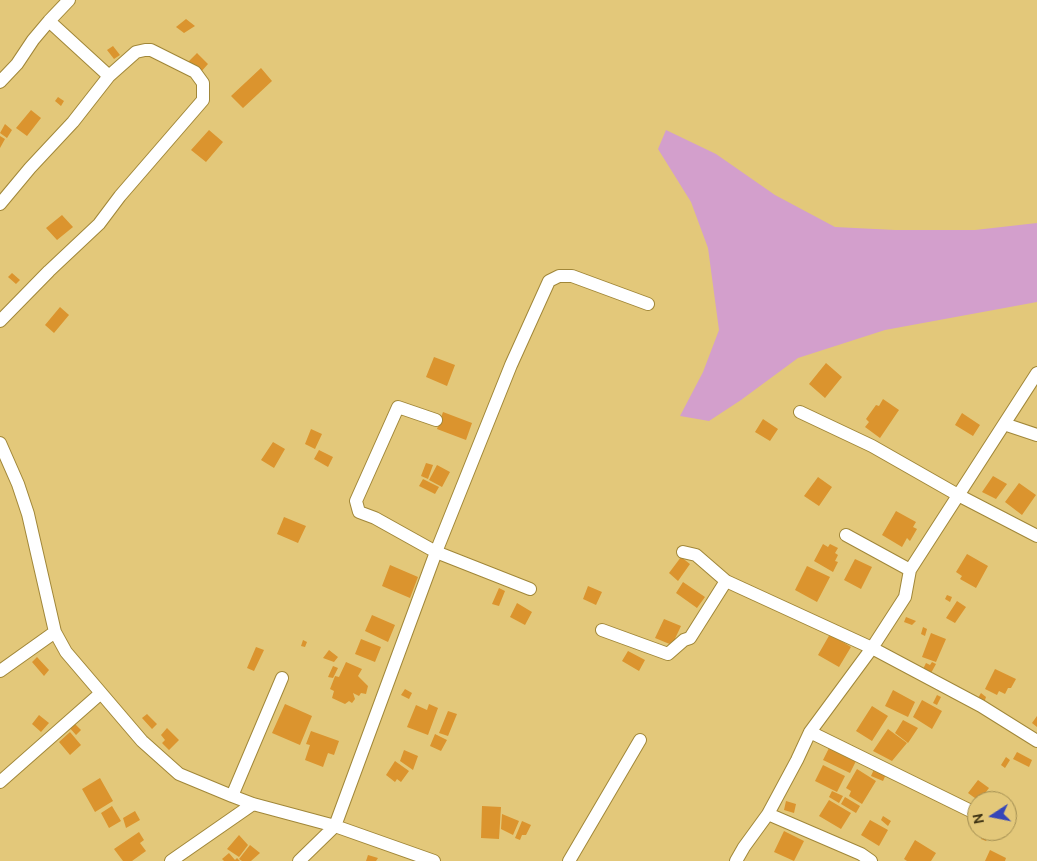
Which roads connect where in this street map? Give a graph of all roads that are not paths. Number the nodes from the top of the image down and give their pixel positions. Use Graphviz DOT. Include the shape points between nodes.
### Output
graph roads {
  1 [pos="69,0"];
  2 [pos="49,21"];
  3 [pos="110,76"];
  4 [pos="0,82"];
  5 [pos="0,204"];
  6 [pos="648,304"];
  7 [pos="0,321"];
  8 [pos="1037,373"];
  9 [pos="800,412"];
  10 [pos="436,420"];
  11 [pos="1004,424"];
  12 [pos="1037,435"];
  13 [pos="0,443"];
  14 [pos="958,494"];
  15 [pos="846,535"];
  16 [pos="1037,536"];
  17 [pos="436,552"];
  18 [pos="683,552"];
  19 [pos="910,570"];
  20 [pos="726,581"];
  21 [pos="530,589"];
  22 [pos="602,630"];
  23 [pos="54,632"];
  24 [pos="872,648"];
  25 [pos="0,671"];
  26 [pos="282,678"];
  27 [pos="101,693"];
  28 [pos="810,732"];
  29 [pos="640,740"];
  30 [pos="1037,741"];
  31 [pos="0,782"];
  32 [pos="232,796"];
  33 [pos="253,804"];
  34 [pos="967,809"];
  35 [pos="768,814"];
  36 [pos="335,826"];
  37 [pos="172,861"];
  38 [pos="299,861"];
  39 [pos="434,861"];
  40 [pos="569,861"];
  41 [pos="736,861"];
  42 [pos="871,861"];
  1 -- 2 [label="street"];
  2 -- 3 [label="street"];
  2 -- 4 [label="street"];
  3 -- 5 [label="street"];
  3 -- 7 [label="street" via="136,52 152,50 195,72 203,83 203,100 99,224"];
  6 -- 17 [label="street" via="572,276 559,276 550,281 511,365"];
  8 -- 11 [label="street"];
  9 -- 14 [label="street" via="872,446"];
  10 -- 17 [label="street" via="398,407 356,500 360,512"];
  11 -- 12 [label="street"];
  11 -- 14 [label="street"];
  13 -- 23 [label="street" via="28,514"];
  14 -- 16 [label="street"];
  14 -- 19 [label="street"];
  15 -- 19 [label="street"];
  17 -- 21 [label="street"];
  17 -- 36 [label="street"];
  18 -- 20 [label="street" via="696,555"];
  19 -- 24 [label="street" via="905,596"];
  20 -- 22 [label="street" via="690,638 668,654"];
  20 -- 24 [label="street"];
  23 -- 25 [label="street"];
  23 -- 27 [label="street" via="66,652"];
  24 -- 28 [label="street"];
  24 -- 30 [label="street" via="980,706"];
  26 -- 32 [label="street"];
  27 -- 31 [label="street"];
  27 -- 32 [label="street" via="142,741 180,774"];
  28 -- 34 [label="street"];
  28 -- 35 [label="street"];
  29 -- 40 [label="street"];
  32 -- 33 [label="street"];
  33 -- 36 [label="street"];
  33 -- 37 [label="street"];
  35 -- 41 [label="street"];
  35 -- 42 [label="street"];
  36 -- 38 [label="street"];
  36 -- 39 [label="street"];
}
